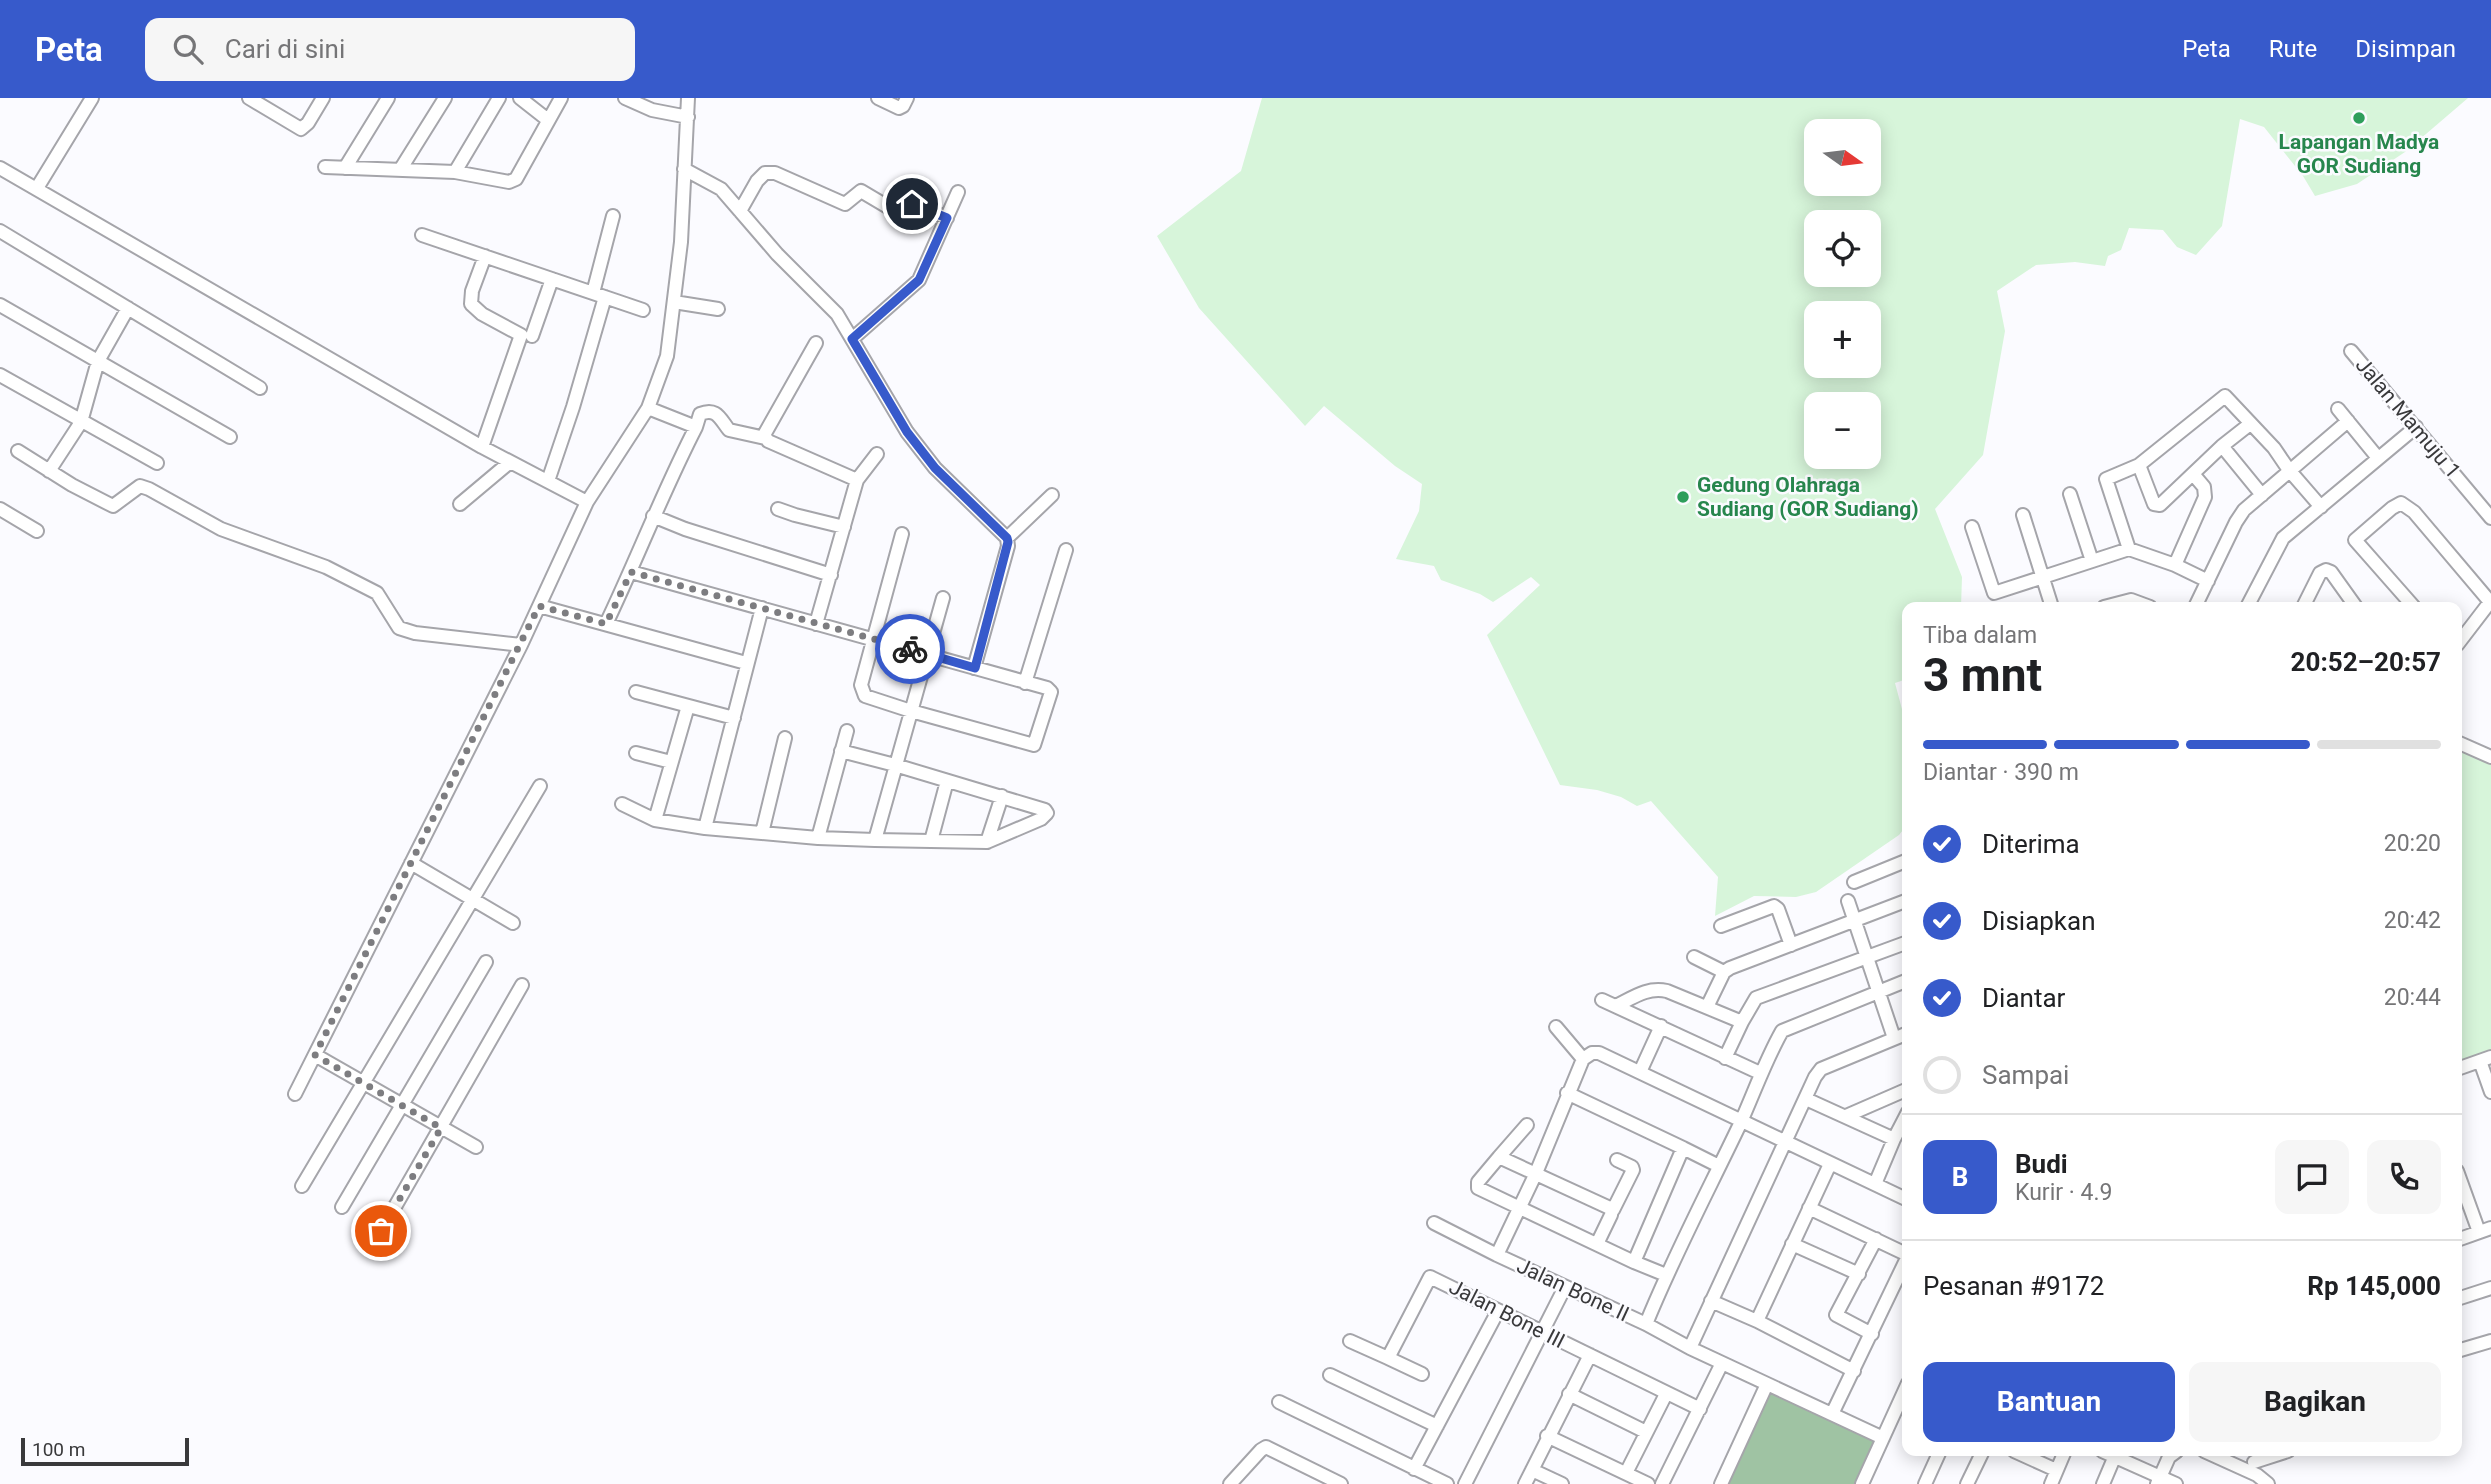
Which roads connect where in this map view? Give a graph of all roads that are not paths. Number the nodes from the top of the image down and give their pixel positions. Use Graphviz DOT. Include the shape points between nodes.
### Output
graph roads {
  1 [pos="92,98"];
  2 [pos="249,98"];
  3 [pos="323,98"];
  4 [pos="388,98"];
  5 [pos="445,98"];
  6 [pos="499,98"];
  7 [pos="520,98"];
  8 [pos="561,98"];
  9 [pos="625,98"];
  10 [pos="688,98"];
  11 [pos="878,98"];
  12 [pos="907,98"];
  13 [pos="264,102"];
  14 [pos="688,117"];
  15 [pos="548,120"];
  16 [pos="325,167"];
  17 [pos="345,168"];
  18 [pos="684,169"];
  19 [pos="400,170"];
  20 [pos="455,172"];
  21 [pos="3,175"];
  22 [pos="37,188"];
  23 [pos="958,192"];
  24 [pos="740,211"];
  25 [pos="613,216"];
  26 [pos="947,218"];
  27 [pos="0,231"];
  28 [pos="422,235"];
  29 [pos="485,256"];
  30 [pos="552,279"];
  31 [pos="599,295"];
  32 [pos="674,302"];
  33 [pos="0,305"];
  34 [pos="128,308"];
  35 [pos="718,309"];
  36 [pos="643,310"];
  37 [pos="532,336"];
  38 [pos="852,339"];
  39 [pos="816,343"];
  40 [pos="2351,351"];
  41 [pos="98,361"];
  42 [pos="0,375"];
  43 [pos="260,388"];
  44 [pos="648,408"];
  45 [pos="2338,409"];
  46 [pos="2348,421"];
  47 [pos="81,422"];
  48 [pos="2250,424"];
  49 [pos="696,427"];
  50 [pos="2416,427"];
  51 [pos="230,438"];
  52 [pos="765,438"];
  53 [pos="2222,446"];
  54 [pos="482,447"];
  55 [pos="18,451"];
  56 [pos="877,454"];
  57 [pos="2378,458"];
  58 [pos="510,462"];
  59 [pos="157,463"];
  60 [pos="2139,464"];
  61 [pos="2289,470"];
  62 [pos="49,471"];
  63 [pos="2193,474"];
  64 [pos="857,480"];
  65 [pos="548,481"];
  66 [pos="2070,494"];
  67 [pos="1052,495"];
  68 [pos="2262,495"];
  69 [pos="587,502"];
  70 [pos="460,505"];
  71 [pos="2321,507"];
  72 [pos="0,509"];
  73 [pos="778,509"];
  74 [pos="2023,515"];
  75 [pos="653,516"];
  76 [pos="2491,518"];
  77 [pos="844,527"];
  78 [pos="1972,527"];
  79 [pos="37,531"];
  80 [pos="902,534"];
  81 [pos="1007,538"];
  82 [pos="2129,549"];
  83 [pos="1066,550"];
  84 [pos="2092,561"];
  85 [pos="2175,565"];
  86 [pos="631,572"];
  87 [pos="831,575"];
  88 [pos="2043,578"];
  89 [pos="2208,581"];
  90 [pos="943,598"];
  91 [pos="2050,602"];
  92 [pos="2198,602"];
  93 [pos="2249,602"];
  94 [pos="2306,602"];
  95 [pos="2352,602"];
  96 [pos="2410,602"];
  97 [pos="2490,603"];
  98 [pos="539,606"];
  99 [pos="762,608"];
  100 [pos="606,624"];
  101 [pos="816,624"];
  102 [pos="872,638"];
  103 [pos="2462,639"];
  104 [pos="521,645"];
  105 [pos="926,653"];
  106 [pos="746,663"];
  107 [pos="975,668"];
  108 [pos="1026,682"];
  109 [pos="636,692"];
  110 [pos="688,706"];
  111 [pos="911,711"];
  112 [pos="734,718"];
  113 [pos="847,731"];
  114 [pos="785,738"];
  115 [pos="2462,744"];
  116 [pos="841,751"];
  117 [pos="636,753"];
  118 [pos="2490,753"];
  119 [pos="671,762"];
  120 [pos="895,765"];
  121 [pos="947,781"];
  122 [pos="540,786"];
  123 [pos="1002,796"];
  124 [pos="622,804"];
  125 [pos="655,820"];
  126 [pos="705,828"];
  127 [pos="762,832"];
  128 [pos="818,838"];
  129 [pos="875,840"];
  130 [pos="931,841"];
  131 [pos="988,842"];
  132 [pos="1902,862"];
  133 [pos="411,863"];
  134 [pos="1854,882"];
  135 [pos="473,900"];
  136 [pos="1848,901"];
  137 [pos="1902,902"];
  138 [pos="1855,921"];
  139 [pos="513,923"];
  140 [pos="1721,926"];
  141 [pos="1791,944"];
  142 [pos="1902,944"];
  143 [pos="1694,957"];
  144 [pos="1868,957"];
  145 [pos="486,962"];
  146 [pos="1724,972"];
  147 [pos="1902,982"];
  148 [pos="522,985"];
  149 [pos="1879,991"];
  150 [pos="1602,1000"];
  151 [pos="1616,1006"];
  152 [pos="1707,1007"];
  153 [pos="1742,1022"];
  154 [pos="1661,1026"];
  155 [pos="1556,1027"];
  156 [pos="1902,1035"];
  157 [pos="1894,1038"];
  158 [pos="315,1055"];
  159 [pos="1725,1058"];
  160 [pos="1583,1059"];
  161 [pos="2486,1059"];
  162 [pos="2462,1067"];
  163 [pos="1640,1072"];
  164 [pos="1760,1073"];
  165 [pos="364,1084"];
  166 [pos="1902,1092"];
  167 [pos="2491,1092"];
  168 [pos="1567,1093"];
  169 [pos="295,1094"];
  170 [pos="1806,1099"];
  171 [pos="403,1106"];
  172 [pos="1846,1116"];
  173 [pos="1741,1120"];
  174 [pos="1902,1123"];
  175 [pos="1527,1125"];
  176 [pos="441,1128"];
  177 [pos="1894,1139"];
  178 [pos="1785,1141"];
  179 [pos="475,1147"];
  180 [pos="1683,1148"];
  181 [pos="1499,1157"];
  182 [pos="1617,1160"];
  183 [pos="1830,1164"];
  184 [pos="1719,1166"];
  185 [pos="1536,1173"];
  186 [pos="1875,1184"];
  187 [pos="302,1186"];
  188 [pos="2462,1196"];
  189 [pos="1902,1197"];
  190 [pos="342,1207"];
  191 [pos="1520,1208"];
  192 [pos="1809,1208"];
  193 [pos="1613,1210"];
  194 [pos="1434,1223"];
  195 [pos="2485,1230"];
  196 [pos="381,1231"];
  197 [pos="2462,1238"];
  198 [pos="1875,1239"];
  199 [pos="1597,1244"];
  200 [pos="1792,1244"];
  201 [pos="1902,1252"];
  202 [pos="1497,1255"];
  203 [pos="1634,1262"];
  204 [pos="1902,1268"];
  205 [pos="1859,1274"];
  206 [pos="1666,1275"];
  207 [pos="1565,1287"];
  208 [pos="2491,1288"];
  209 [pos="2462,1297"];
  210 [pos="1712,1301"];
  211 [pos="1498,1311"];
  212 [pos="1757,1321"];
  213 [pos="1646,1324"];
  214 [pos="1543,1333"];
  215 [pos="1872,1334"];
  216 [pos="1350,1341"];
  217 [pos="2491,1341"];
  218 [pos="1690,1348"];
  219 [pos="2462,1350"];
  220 [pos="1590,1355"];
  221 [pos="1388,1358"];
  222 [pos="1717,1360"];
  223 [pos="1854,1371"];
  224 [pos="1422,1374"];
  225 [pos="1330,1375"];
  226 [pos="1767,1384"];
  227 [pos="1569,1394"];
  228 [pos="1666,1394"];
  229 [pos="1902,1396"];
  230 [pos="1279,1402"];
  231 [pos="1699,1409"];
  232 [pos="1832,1414"];
  233 [pos="1437,1426"];
  234 [pos="1646,1432"];
  235 [pos="1547,1436"];
  236 [pos="1883,1438"];
  237 [pos="1938,1456"];
  238 [pos="1981,1456"];
  239 [pos="2025,1456"];
  240 [pos="2062,1456"];
  241 [pos="2115,1456"];
  242 [pos="2119,1456"];
  243 [pos="2170,1456"];
  244 [pos="2227,1456"];
  245 [pos="2273,1456"];
  246 [pos="2254,1462"];
  247 [pos="1414,1469"];
  248 [pos="1532,1469"];
  249 [pos="2056,1470"];
  250 [pos="1626,1473"];
  251 [pos="2159,1480"];
  252 [pos="1230,1484"];
  253 [pos="1341,1484"];
  254 [pos="1447,1484"];
  255 [pos="1465,1484"];
  256 [pos="1525,1484"];
  257 [pos="1562,1484"];
  258 [pos="1648,1484"];
  259 [pos="1662,1484"];
  260 [pos="1721,1484"];
  261 [pos="1862,1484"];
  262 [pos="1925,1484"];
  263 [pos="1968,1484"];
  264 [pos="2051,1484"];
  265 [pos="2103,1484"];
  266 [pos="2176,1484"];
  267 [pos="2268,1484"];
  1 -- 22 [label="street"];
  2 -- 13 [label="street"];
  3 -- 13 [label="street" via="301,129"];
  4 -- 17 [label="street"];
  5 -- 19 [label="street"];
  6 -- 20 [label="street"];
  7 -- 15 [label="street"];
  8 -- 15 [label="street"];
  9 -- 14 [label="street" via="652,110"];
  10 -- 14 [label="street"];
  11 -- 12 [label="street" via="899,108"];
  14 -- 18 [label="street"];
  15 -- 20 [label="street" via="516,179"];
  16 -- 17 [label="street"];
  17 -- 19 [label="street"];
  18 -- 24 [label="street" via="721,189"];
  18 -- 32 [label="street"];
  19 -- 20 [label="street"];
  21 -- 22 [label="street"];
  22 -- 54 [label="street"];
  23 -- 26 [label="street"];
  24 -- 26 [label="street" via="757,181 765,173 775,173 845,204 861,191 888,207 912,204"];
  24 -- 38 [label="street" via="837,314"];
  25 -- 31 [label="street"];
  26 -- 38 [label="street" via="919,280"];
  27 -- 34 [label="street"];
  28 -- 29 [label="street"];
  29 -- 30 [label="street"];
  29 -- 54 [label="street" via="471,304 521,335"];
  30 -- 31 [label="street"];
  30 -- 37 [label="street"];
  31 -- 36 [label="street"];
  31 -- 65 [label="street" via="573,407"];
  32 -- 35 [label="street"];
  32 -- 44 [label="street" via="667,356"];
  33 -- 41 [label="street"];
  34 -- 41 [label="street"];
  34 -- 43 [label="street"];
  38 -- 81 [label="street" via="907,432 935,468"];
  39 -- 52 [label="street"];
  40 -- 50 [label="street, Jalan Mamuju 1"];
  41 -- 47 [label="street"];
  41 -- 51 [label="street"];
  42 -- 47 [label="street"];
  44 -- 49 [label="street"];
  44 -- 69 [label="street"];
  45 -- 46 [label="street"];
  46 -- 57 [label="street"];
  46 -- 61 [label="street"];
  47 -- 59 [label="street"];
  47 -- 62 [label="street"];
  48 -- 53 [label="street"];
  48 -- 60 [label="street" via="2225,396"];
  48 -- 61 [label="street"];
  49 -- 52 [label="street" via="700,414 712,412 733,432"];
  49 -- 75 [label="street"];
  50 -- 57 [label="street"];
  50 -- 76 [label="street, Jalan Mamuju 1"];
  52 -- 64 [label="street"];
  53 -- 63 [label="street"];
  53 -- 68 [label="street"];
  54 -- 58 [label="street"];
  55 -- 62 [label="street"];
  56 -- 64 [label="street"];
  57 -- 71 [label="street"];
  58 -- 65 [label="street"];
  58 -- 70 [label="street"];
  60 -- 63 [label="street" via="2157,505"];
  60 -- 82 [label="street" via="2106,479"];
  61 -- 68 [label="street"];
  61 -- 71 [label="street"];
  62 -- 104 [label="street" via="113,506 140,486 149,488 220,529 326,567 377,593 399,628"];
  63 -- 85 [label="street" via="2206,494"];
  64 -- 77 [label="street"];
  65 -- 69 [label="street"];
  66 -- 84 [label="street"];
  67 -- 81 [label="street"];
  68 -- 89 [label="street" via="2240,515"];
  69 -- 98 [label="street"];
  71 -- 93 [label="street" via="2279,542"];
  72 -- 79 [label="street"];
  73 -- 77 [label="street"];
  74 -- 88 [label="street"];
  75 -- 86 [label="street"];
  75 -- 87 [label="street"];
  77 -- 87 [label="street"];
  78 -- 88 [label="street" via="1994,593"];
  80 -- 102 [label="street"];
  81 -- 107 [label="street"];
  82 -- 84 [label="street"];
  82 -- 85 [label="street"];
  83 -- 108 [label="street"];
  84 -- 88 [label="street"];
  85 -- 89 [label="street"];
  86 -- 99 [label="street"];
  86 -- 100 [label="street"];
  87 -- 101 [label="street"];
  88 -- 91 [label="street"];
  89 -- 92 [label="street"];
  90 -- 105 [label="street"];
  94 -- 95 [label="street" via="2326,570"];
  96 -- 97 [label="street" via="2355,541 2401,503 2414,512"];
  97 -- 103 [label="street"];
  98 -- 100 [label="street"];
  98 -- 104 [label="street"];
  99 -- 101 [label="street"];
  99 -- 106 [label="street"];
  100 -- 106 [label="street"];
  101 -- 102 [label="street"];
  102 -- 105 [label="street"];
  102 -- 111 [label="street" via="862,690 870,699"];
  104 -- 133 [label="street"];
  105 -- 107 [label="street"];
  105 -- 111 [label="street"];
  106 -- 112 [label="street"];
  107 -- 108 [label="street"];
  108 -- 111 [label="street" via="1051,692 1034,744"];
  109 -- 110 [label="street"];
  110 -- 112 [label="street"];
  110 -- 119 [label="street"];
  111 -- 120 [label="street"];
  112 -- 126 [label="street"];
  113 -- 116 [label="street"];
  114 -- 127 [label="street"];
  115 -- 118 [label="street"];
  116 -- 120 [label="street"];
  116 -- 128 [label="street"];
  117 -- 119 [label="street"];
  119 -- 125 [label="street"];
  120 -- 121 [label="street"];
  120 -- 129 [label="street"];
  121 -- 123 [label="street"];
  121 -- 130 [label="street"];
  122 -- 135 [label="street"];
  123 -- 131 [label="street"];
  123 -- 131 [label="street" via="1047,813"];
  124 -- 125 [label="street"];
  125 -- 126 [label="street"];
  126 -- 127 [label="street"];
  127 -- 128 [label="street"];
  128 -- 129 [label="street"];
  129 -- 130 [label="street"];
  130 -- 131 [label="street"];
  132 -- 134 [label="street"];
  133 -- 135 [label="street"];
  133 -- 158 [label="street"];
  135 -- 139 [label="street"];
  135 -- 165 [label="street"];
  136 -- 138 [label="street"];
  137 -- 138 [label="street"];
  138 -- 141 [label="street"];
  138 -- 144 [label="street"];
  140 -- 141 [label="street" via="1774,906"];
  141 -- 146 [label="street"];
  142 -- 144 [label="street"];
  143 -- 146 [label="street"];
  144 -- 149 [label="street"];
  144 -- 153 [label="street" via="1756,998"];
  145 -- 171 [label="street"];
  146 -- 152 [label="street"];
  147 -- 149 [label="street"];
  148 -- 176 [label="street"];
  149 -- 157 [label="street"];
  149 -- 164 [label="street" via="1782,1031"];
  150 -- 151 [label="street"];
  151 -- 152 [label="street" via="1656,989"];
  151 -- 154 [label="street"];
  152 -- 153 [label="street"];
  153 -- 159 [label="street"];
  154 -- 159 [label="street"];
  154 -- 163 [label="street"];
  155 -- 160 [label="street"];
  156 -- 157 [label="street"];
  157 -- 170 [label="street" via="1821,1069"];
  158 -- 165 [label="street"];
  158 -- 169 [label="street"];
  159 -- 164 [label="street"];
  160 -- 163 [label="street" via="1599,1053"];
  160 -- 168 [label="street"];
  161 -- 162 [label="street"];
  161 -- 167 [label="street"];
  163 -- 173 [label="street"];
  164 -- 173 [label="street"];
  165 -- 171 [label="street"];
  165 -- 187 [label="street"];
  166 -- 172 [label="street"];
  168 -- 180 [label="street"];
  168 -- 185 [label="street"];
  170 -- 172 [label="street"];
  170 -- 178 [label="street"];
  171 -- 176 [label="street"];
  171 -- 190 [label="street"];
  172 -- 177 [label="street"];
  173 -- 178 [label="street"];
  173 -- 184 [label="street"];
  174 -- 177 [label="street"];
  175 -- 181 [label="street"];
  176 -- 179 [label="street"];
  176 -- 196 [label="street"];
  177 -- 186 [label="street"];
  178 -- 183 [label="street"];
  178 -- 210 [label="street"];
  180 -- 184 [label="street"];
  180 -- 203 [label="street"];
  181 -- 185 [label="street"];
  181 -- 191 [label="street" via="1478,1188"];
  182 -- 193 [label="street" via="1633,1170"];
  183 -- 186 [label="street"];
  183 -- 192 [label="street"];
  184 -- 206 [label="street"];
  185 -- 191 [label="street"];
  185 -- 193 [label="street"];
  186 -- 189 [label="street"];
  188 -- 195 [label="street"];
  191 -- 199 [label="street"];
  191 -- 202 [label="street"];
  192 -- 198 [label="street"];
  192 -- 200 [label="street"];
  193 -- 199 [label="street"];
  194 -- 202 [label="street, Jalan Bone II"];
  195 -- 197 [label="street"];
  198 -- 201 [label="street"];
  198 -- 205 [label="street"];
  199 -- 203 [label="street"];
  200 -- 205 [label="street"];
  200 -- 212 [label="street"];
  202 -- 207 [label="street, Jalan Bone II"];
  203 -- 206 [label="street"];
  204 -- 215 [label="street"];
  205 -- 215 [label="street" via="1836,1315"];
  206 -- 213 [label="street"];
  207 -- 213 [label="street, Jalan Bone II"];
  207 -- 214 [label="street"];
  208 -- 209 [label="street"];
  210 -- 212 [label="street"];
  210 -- 218 [label="street"];
  211 -- 214 [label="street, Jalan Bone III"];
  211 -- 221 [label="street, Jalan Bone III" via="1430,1277"];
  211 -- 233 [label="street"];
  212 -- 223 [label="street"];
  213 -- 218 [label="street, Jalan Bone II"];
  214 -- 220 [label="street, Jalan Bone III"];
  214 -- 255 [label="street"];
  215 -- 223 [label="street"];
  216 -- 221 [label="street"];
  217 -- 219 [label="street"];
  218 -- 222 [label="street, Jalan Bone II"];
  220 -- 227 [label="street"];
  220 -- 228 [label="street, Jalan Bone III"];
  221 -- 224 [label="street"];
  222 -- 226 [label="street, Jalan Bone II"];
  222 -- 231 [label="street"];
  223 -- 232 [label="street"];
  225 -- 233 [label="street"];
  226 -- 232 [label="street, Jalan Bone II"];
  226 -- 260 [label="street"];
  227 -- 234 [label="street"];
  227 -- 235 [label="street"];
  228 -- 231 [label="street, Jalan Bone III"];
  228 -- 234 [label="street"];
  229 -- 236 [label="street"];
  230 -- 247 [label="street"];
  231 -- 259 [label="street"];
  232 -- 236 [label="street, Jalan Bone II"];
  233 -- 247 [label="street"];
  234 -- 250 [label="street"];
  235 -- 248 [label="street"];
  235 -- 250 [label="street"];
  236 -- 261 [label="street"];
  237 -- 262 [label="street"];
  238 -- 263 [label="street"];
  239 -- 249 [label="street"];
  240 -- 249 [label="street"];
  241 -- 265 [label="street"];
  242 -- 251 [label="street"];
  243 -- 251 [label="street"];
  244 -- 246 [label="street"];
  245 -- 246 [label="street"];
  246 -- 267 [label="street"];
  247 -- 254 [label="street"];
  248 -- 256 [label="street"];
  248 -- 257 [label="street"];
  249 -- 264 [label="street"];
  250 -- 258 [label="street"];
  251 -- 266 [label="street"];
  252 -- 253 [label="street" via="1266,1447"];
}
